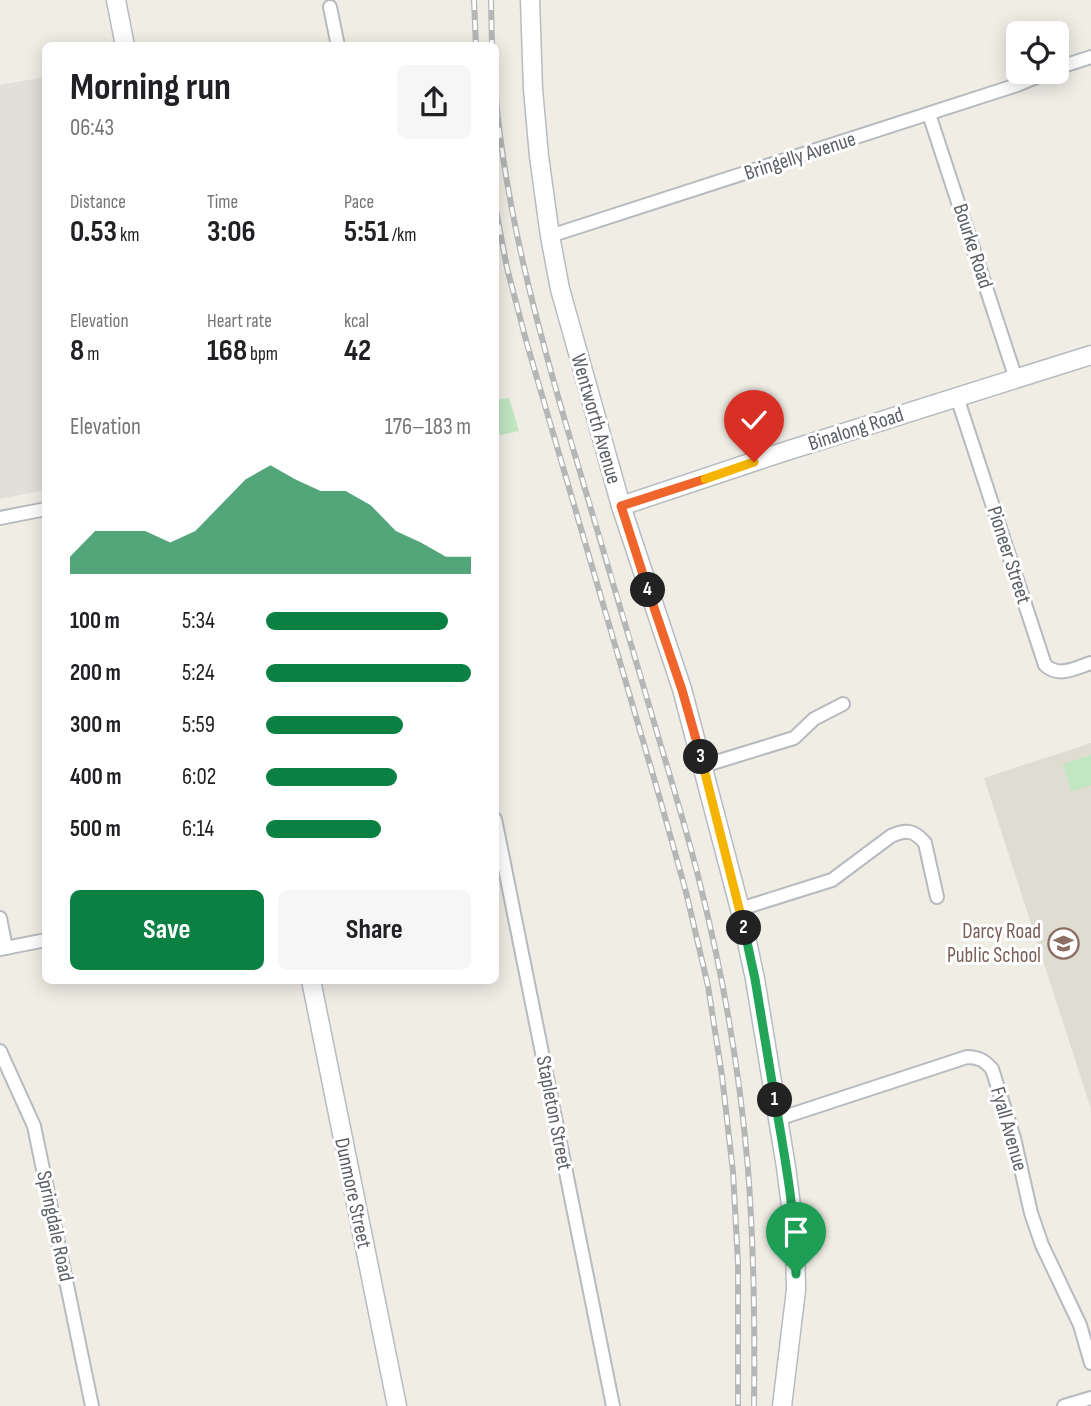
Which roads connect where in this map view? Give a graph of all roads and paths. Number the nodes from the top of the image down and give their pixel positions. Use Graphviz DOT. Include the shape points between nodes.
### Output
graph roads {
  1 [pos="116,0"];
  2 [pos="530,0"];
  3 [pos="330,7"];
  4 [pos="124,42"];
  5 [pos="337,42"];
  6 [pos="1091,57"];
  7 [pos="1069,64"];
  8 [pos="1019,84"];
  9 [pos="929,114"];
  10 [pos="550,236"];
  11 [pos="1091,355"];
  12 [pos="1016,379"];
  13 [pos="957,397"];
  14 [pos="621,506"];
  15 [pos="42,510"];
  16 [pos="0,518"];
  17 [pos="1091,663"];
  18 [pos="843,704"];
  19 [pos="704,766"];
  20 [pos="499,840"];
  21 [pos="937,897"];
  22 [pos="740,909"];
  23 [pos="0,918"];
  24 [pos="42,941"];
  25 [pos="3,948"];
  26 [pos="312,984"];
  27 [pos="0,1051"];
  28 [pos="778,1119"];
  29 [pos="1091,1363"];
  30 [pos="1091,1398"];
  31 [pos="92,1406"];
  32 [pos="397,1406"];
  33 [pos="612,1406"];
  34 [pos="782,1406"];
  35 [pos="1065,1406"];
  1 -- 4 [label="main road"];
  2 -- 10 [label="main road, Wentworth Avenue" via="533,89"];
  3 -- 5 [label="street"];
  6 -- 7 [label="street"];
  8 -- 9 [label="street, Bringelly Avenue"];
  9 -- 10 [label="street, Bringelly Avenue"];
  9 -- 12 [label="street, Bourke Road"];
  10 -- 14 [label="main road, Wentworth Avenue" via="559,289"];
  11 -- 12 [label="main road, Binalong Road"];
  12 -- 13 [label="main road, Binalong Road"];
  13 -- 14 [label="main road, Binalong Road"];
  13 -- 17 [label="street, Pioneer Street" via="1045,665 1059,672"];
  14 -- 19 [label="main road, Wentworth Avenue"];
  15 -- 16 [label="street"];
  18 -- 19 [label="street" via="814,719 794,738"];
  19 -- 22 [label="main road, Wentworth Avenue"];
  20 -- 33 [label="street, Stapleton Street"];
  21 -- 22 [label="street" via="925,843 912,832 901,831 832,880"];
  22 -- 28 [label="main road, Wentworth Avenue"];
  23 -- 25 [label="street"];
  24 -- 25 [label="street"];
  26 -- 32 [label="main road, Dunmore Street"];
  27 -- 31 [label="street, Springdale Road" via="34,1126"];
  28 -- 29 [label="street, Fyall Avenue" via="967,1057 985,1061 992,1069 1014,1138 1042,1245 1080,1325"];
  28 -- 34 [label="main road, Wentworth Avenue" via="796,1256"];
  30 -- 35 [label="street"];
}
